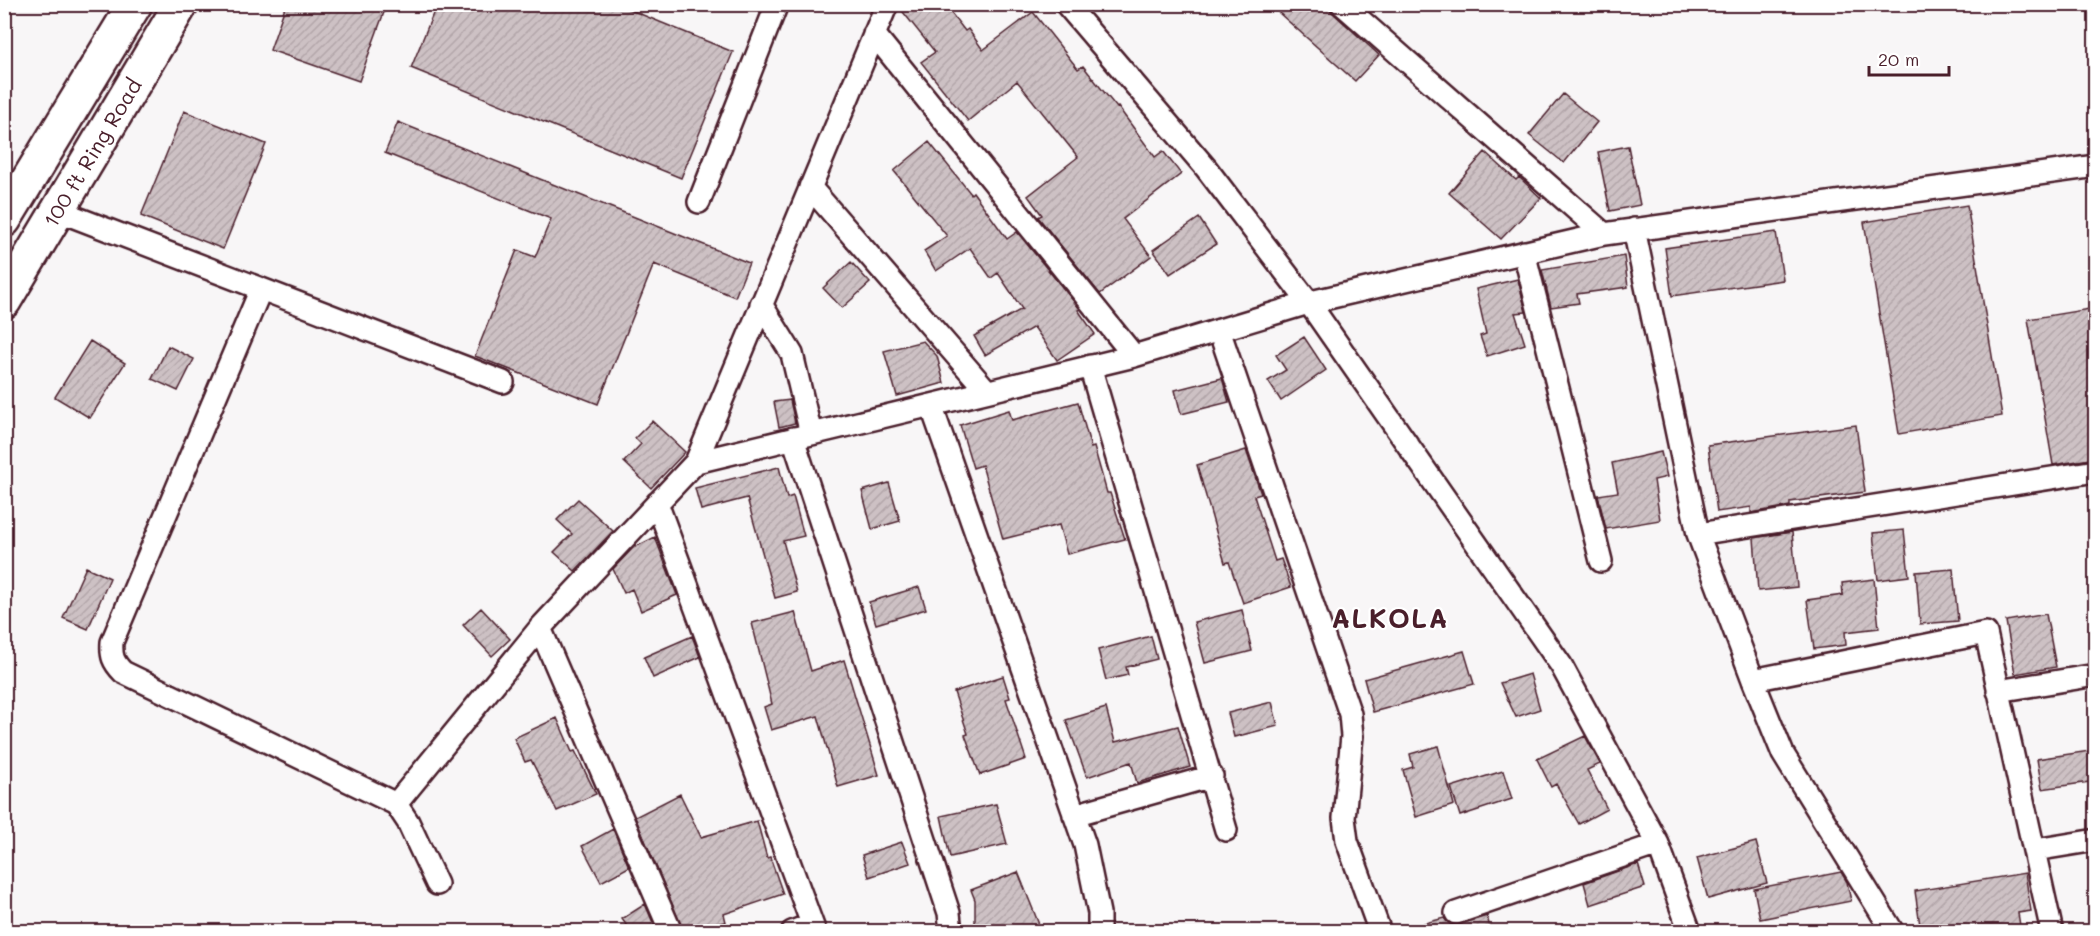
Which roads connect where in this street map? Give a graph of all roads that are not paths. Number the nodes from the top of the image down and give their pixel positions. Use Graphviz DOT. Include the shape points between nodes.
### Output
graph roads {
  1 [pos="135,4"];
  2 [pos="181,4"];
  3 [pos="777,4"];
  4 [pos="886,4"];
  5 [pos="1066,4"];
  6 [pos="1341,4"];
  7 [pos="874,34"];
  8 [pos="2096,166"];
  9 [pos="810,187"];
  10 [pos="699,202"];
  11 [pos="7,210"];
  12 [pos="58,211"];
  13 [pos="1634,229"];
  14 [pos="1604,234"];
  15 [pos="1524,252"];
  16 [pos="261,289"];
  17 [pos="4,301"];
  18 [pos="1309,303"];
  19 [pos="762,304"];
  20 [pos="1219,330"];
  21 [pos="1134,356"];
  22 [pos="1090,366"];
  23 [pos="503,382"];
  24 [pos="987,391"];
  25 [pos="931,405"];
  26 [pos="802,436"];
  27 [pos="696,462"];
  28 [pos="2096,471"];
  29 [pos="657,503"];
  30 [pos="1698,534"];
  31 [pos="1601,561"];
  32 [pos="540,628"];
  33 [pos="2096,675"];
  34 [pos="1753,680"];
  35 [pos="1998,692"];
  36 [pos="1212,776"];
  37 [pos="396,804"];
  38 [pos="1074,815"];
  39 [pos="1227,830"];
  40 [pos="2096,840"];
  41 [pos="1658,844"];
  42 [pos="2035,850"];
  43 [pos="437,884"];
  44 [pos="1456,913"];
  45 [pos="813,928"];
  46 [pos="671,932"];
  47 [pos="792,932"];
  48 [pos="951,932"];
  49 [pos="1099,932"];
  50 [pos="1380,932"];
  51 [pos="1690,932"];
  52 [pos="1893,932"];
  53 [pos="2052,932"];
  1 -- 11 [label="main road, 100 ft Ring Road"];
  2 -- 12 [label="main road, 100 ft Ring Road"];
  3 -- 10 [label="street"];
  4 -- 7 [label="street"];
  5 -- 18 [label="street" via="1206,168"];
  6 -- 14 [label="street"];
  7 -- 9 [label="street"];
  7 -- 21 [label="street"];
  8 -- 13 [label="street"];
  9 -- 19 [label="street"];
  9 -- 24 [label="street"];
  12 -- 16 [label="street"];
  12 -- 17 [label="main road, 100 ft Ring Road"];
  13 -- 14 [label="street"];
  13 -- 30 [label="street"];
  14 -- 15 [label="street"];
  15 -- 18 [label="street"];
  15 -- 31 [label="street"];
  16 -- 23 [label="street"];
  16 -- 37 [label="street" via="112,642 111,654 123,672"];
  18 -- 20 [label="street"];
  18 -- 41 [label="street" via="1561,665"];
  19 -- 26 [label="street" via="792,354"];
  19 -- 27 [label="street"];
  20 -- 21 [label="street"];
  20 -- 50 [label="street" via="1350,714 1352,736 1344,829"];
  21 -- 22 [label="street"];
  22 -- 24 [label="street"];
  22 -- 36 [label="street"];
  24 -- 25 [label="street"];
  25 -- 26 [label="street"];
  25 -- 38 [label="street"];
  26 -- 27 [label="street"];
  26 -- 48 [label="street" via="950,913"];
  27 -- 29 [label="street"];
  28 -- 30 [label="street"];
  29 -- 32 [label="street"];
  29 -- 45 [label="street"];
  30 -- 34 [label="street"];
  32 -- 37 [label="street"];
  32 -- 46 [label="street"];
  33 -- 35 [label="street"];
  34 -- 35 [label="street" via="1986,633"];
  34 -- 52 [label="street" via="1783,754"];
  35 -- 42 [label="street"];
  36 -- 38 [label="street"];
  36 -- 39 [label="street"];
  37 -- 43 [label="street"];
  38 -- 49 [label="street" via="1093,878"];
  40 -- 42 [label="street"];
  41 -- 44 [label="street"];
  41 -- 51 [label="street"];
  42 -- 53 [label="street"];
  45 -- 47 [label="street"];
}
